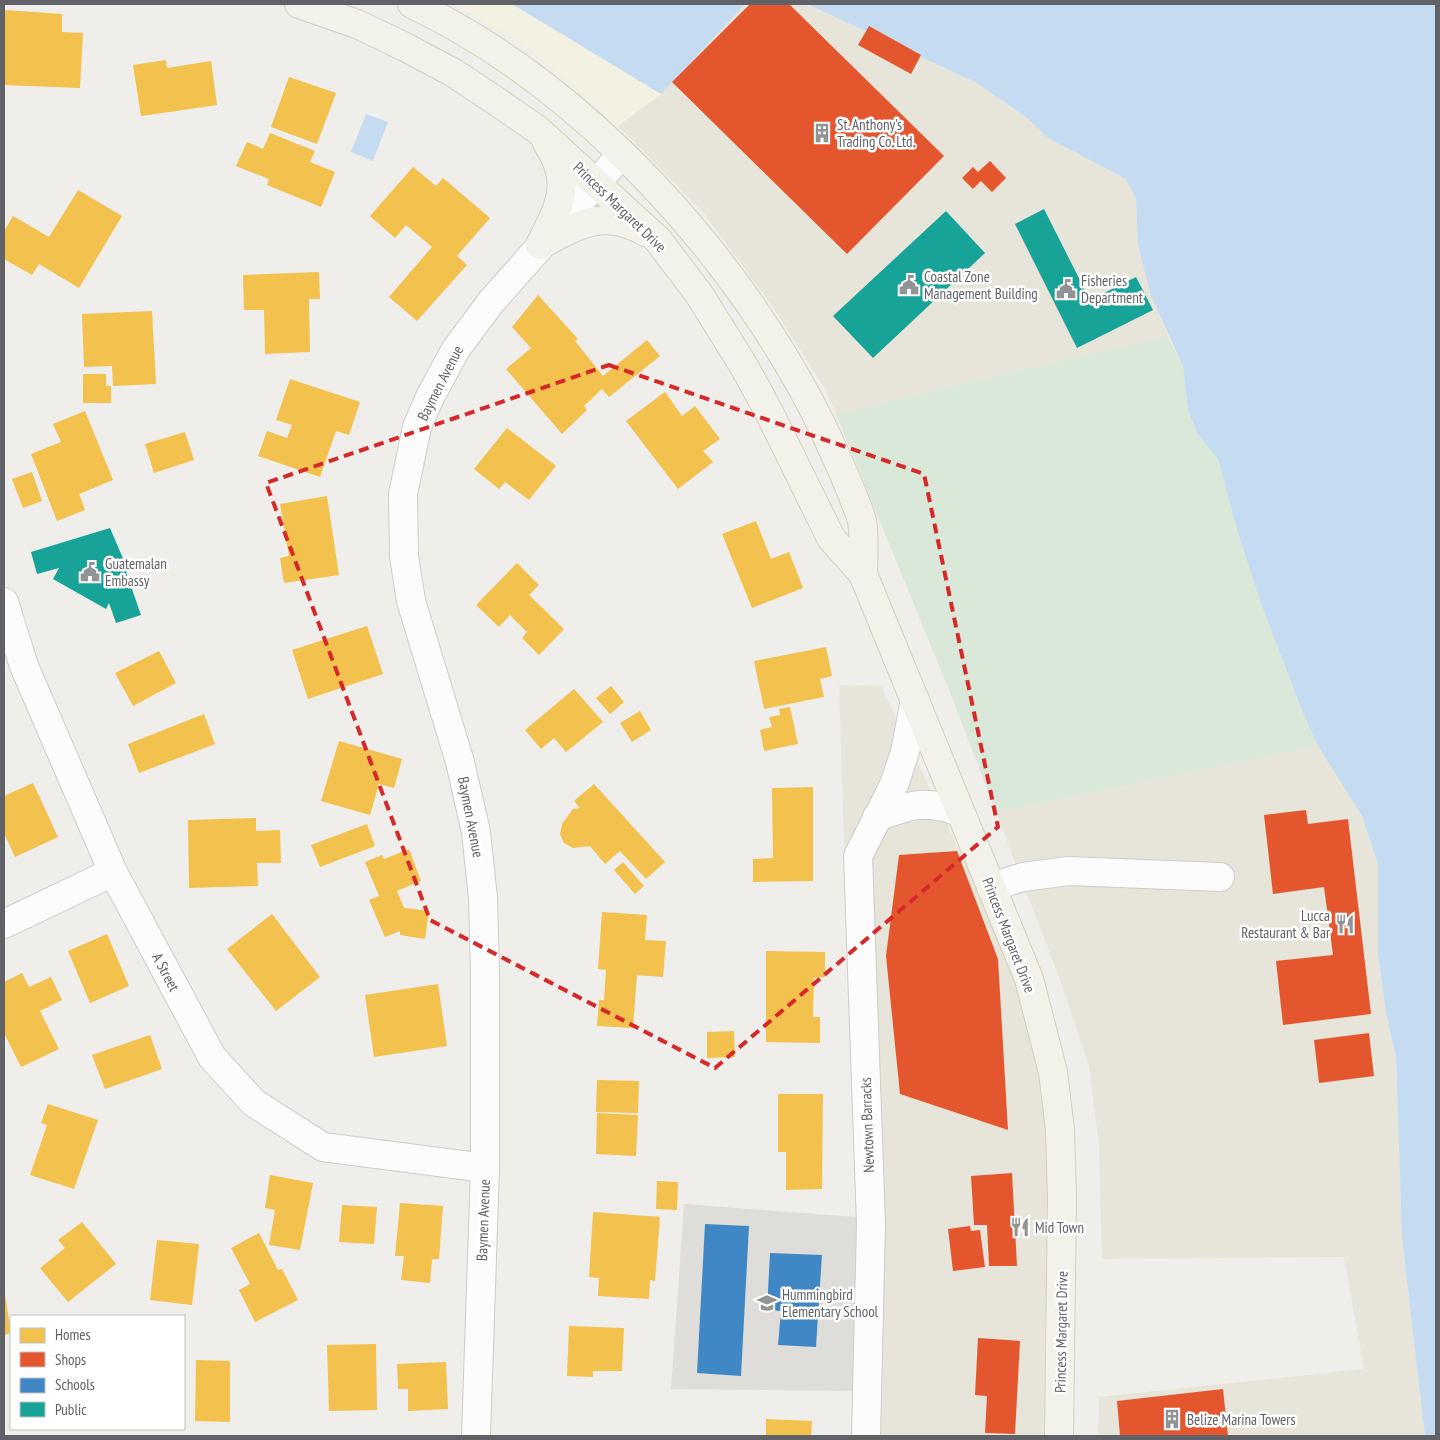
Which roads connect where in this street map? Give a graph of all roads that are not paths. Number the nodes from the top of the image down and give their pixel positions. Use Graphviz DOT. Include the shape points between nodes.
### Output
graph roads {
  1 [pos="299,4"];
  2 [pos="412,4"];
  3 [pos="538,130"];
  4 [pos="621,155"];
  5 [pos="597,182"];
  6 [pos="658,240"];
  7 [pos="540,246"];
  8 [pos="863,574"];
  9 [pos="4,602"];
  10 [pos="915,700"];
  11 [pos="960,812"];
  12 [pos="877,817"];
  13 [pos="113,872"];
  14 [pos="1220,877"];
  15 [pos="991,887"];
  16 [pos="4,924"];
  17 [pos="485,1168"];
  18 [pos="476,1436"];
  19 [pos="866,1436"];
  20 [pos="1059,1436"];
  1 -- 3 [label="main road, Princess Margaret Drive" via="357,24 403,46 454,73"];
  2 -- 4 [label="main road, Princess Margaret Drive" via="476,38 565,101"];
  3 -- 5 [label="main road, Princess Margaret Drive"];
  3 -- 7 [label="main road" via="560,166 563,182 561,199"];
  4 -- 5 [label="street, Baymen Avenue"];
  4 -- 8 [label="main road, Princess Margaret Drive" via="657,191 731,277 809,398 862,520"];
  5 -- 6 [label="main road, Princess Margaret Drive"];
  5 -- 7 [label="street, Baymen Avenue"];
  6 -- 7 [label="main road" via="637,227 603,220 584,223"];
  6 -- 8 [label="main road, Princess Margaret Drive" via="699,294 745,368 831,538"];
  7 -- 17 [label="street, Baymen Avenue" via="491,302 442,373 418,427 404,494 404,556 411,601 460,762 476,832 483,898 485,972"];
  8 -- 10 [label="main road, Princess Margaret Drive"];
  9 -- 13 [label="street, A Street" via="24,666"];
  10 -- 11 [label="main road, Princess Margaret Drive"];
  10 -- 12 [label="street, Newtown Barracks" via="905,752 894,785"];
  11 -- 12 [label="street" via="940,804 919,804"];
  11 -- 15 [label="main road, Princess Margaret Drive"];
  12 -- 19 [label="street, Newtown Barracks" via="858,856 871,1224"];
  13 -- 16 [label="street"];
  13 -- 17 [label="street, A Street" via="212,1057 254,1104 323,1147"];
  14 -- 15 [label="street" via="1068,871 1023,877"];
  15 -- 20 [label="main road, Princess Margaret Drive" via="1029,978 1053,1072 1060,1130 1062,1198"];
  17 -- 18 [label="street, Baymen Avenue"];
}
